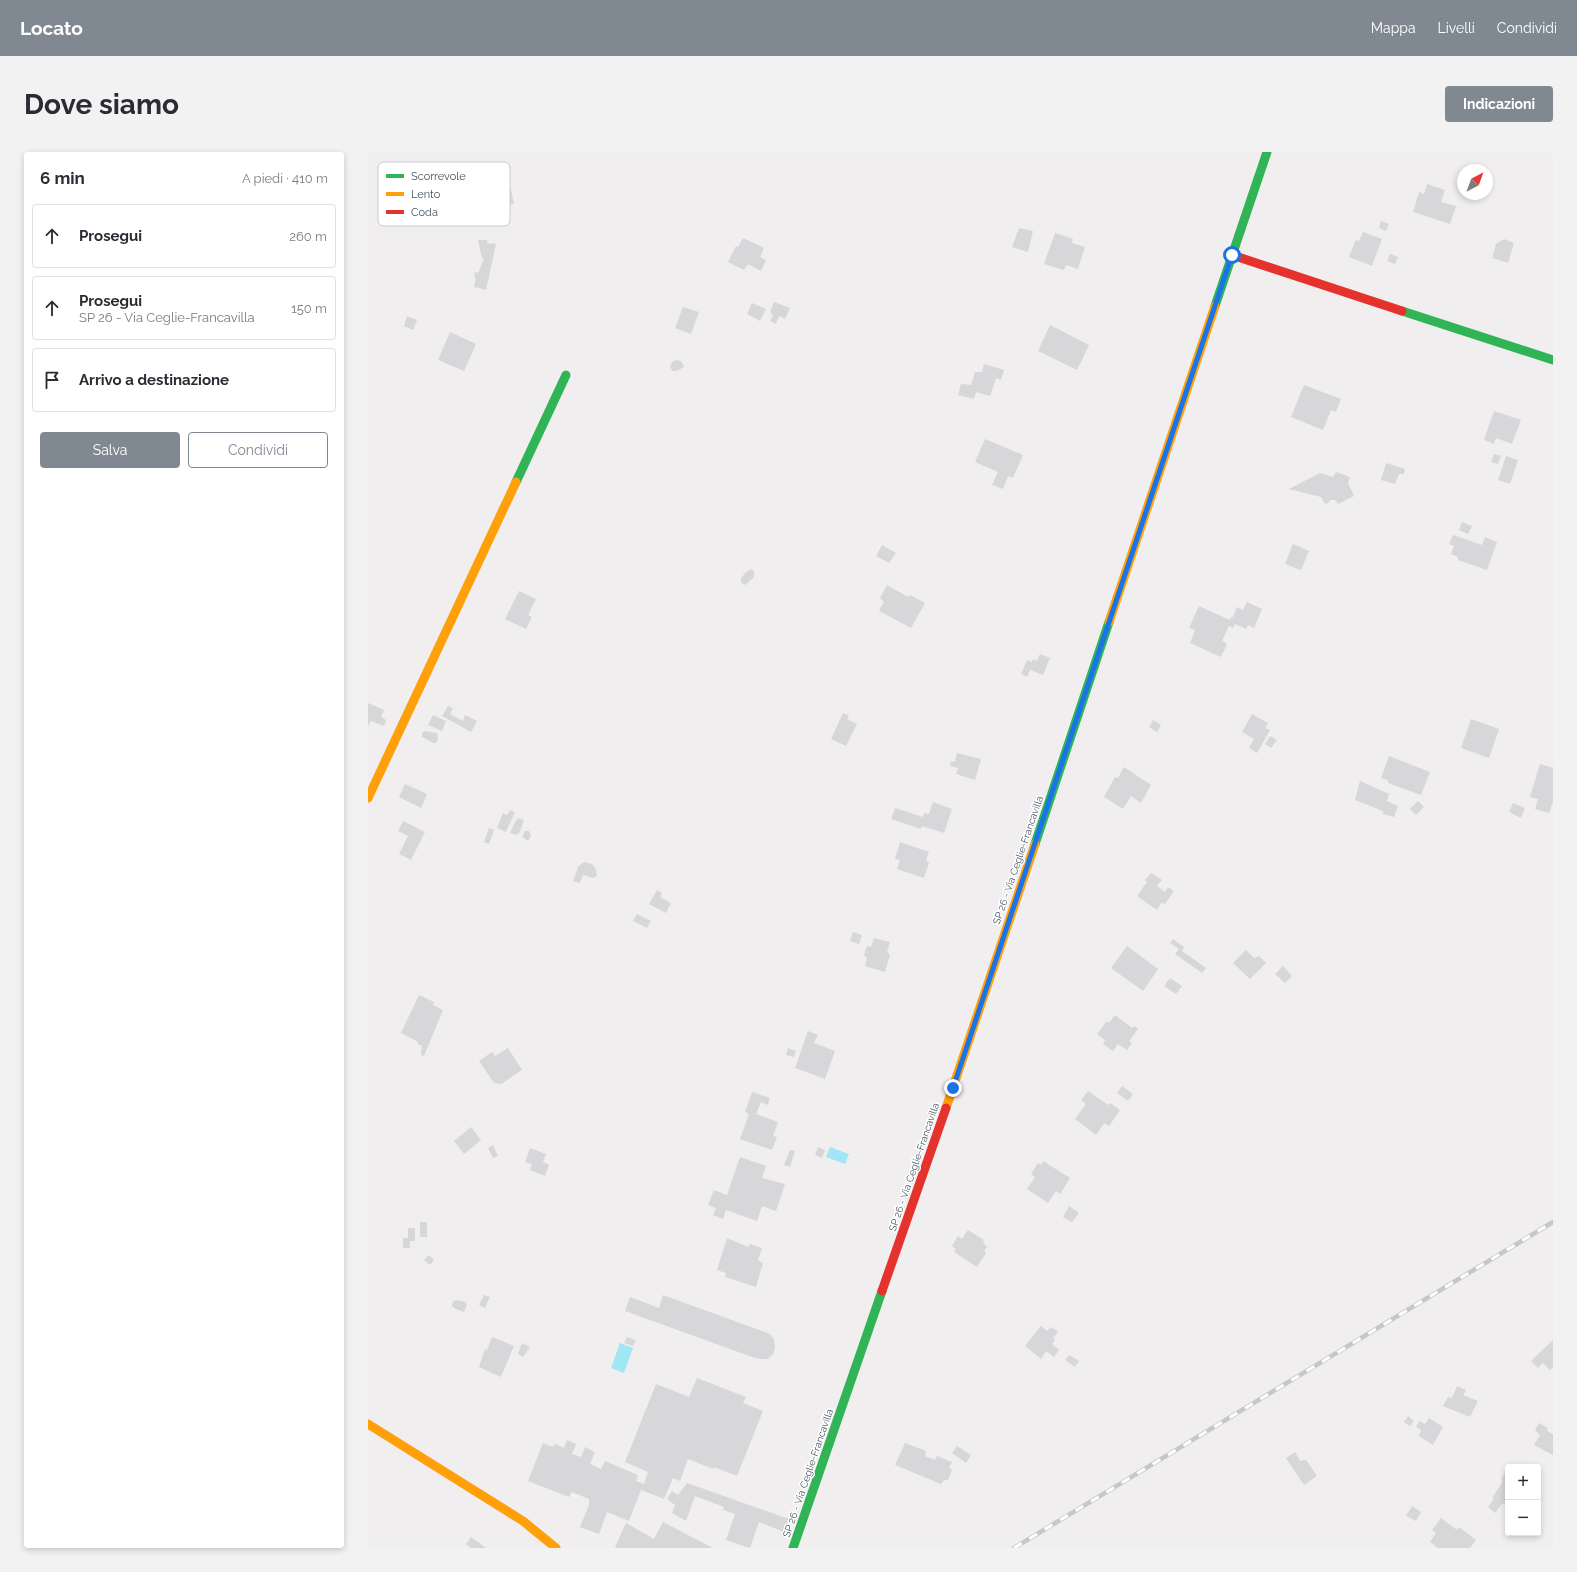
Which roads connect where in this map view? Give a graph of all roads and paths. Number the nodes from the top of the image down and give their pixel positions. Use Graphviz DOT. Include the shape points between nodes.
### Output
graph roads {
  1 [pos="1267,152"];
  2 [pos="1232,255"];
  3 [pos="1553,360"];
  4 [pos="566,375"];
  5 [pos="368,798"];
  6 [pos="368,1424"];
  7 [pos="556,1548"];
  8 [pos="793,1548"];
  1 -- 2 [label="main road, SP 26 - Via Ceglie-Francavilla"];
  2 -- 3 [label="main road"];
  2 -- 8 [label="main road, SP 26 - Via Ceglie-Francavilla" via="953,1088"];
  4 -- 5 [label="main road"];
  6 -- 7 [label="main road" via="523,1521"];
}
